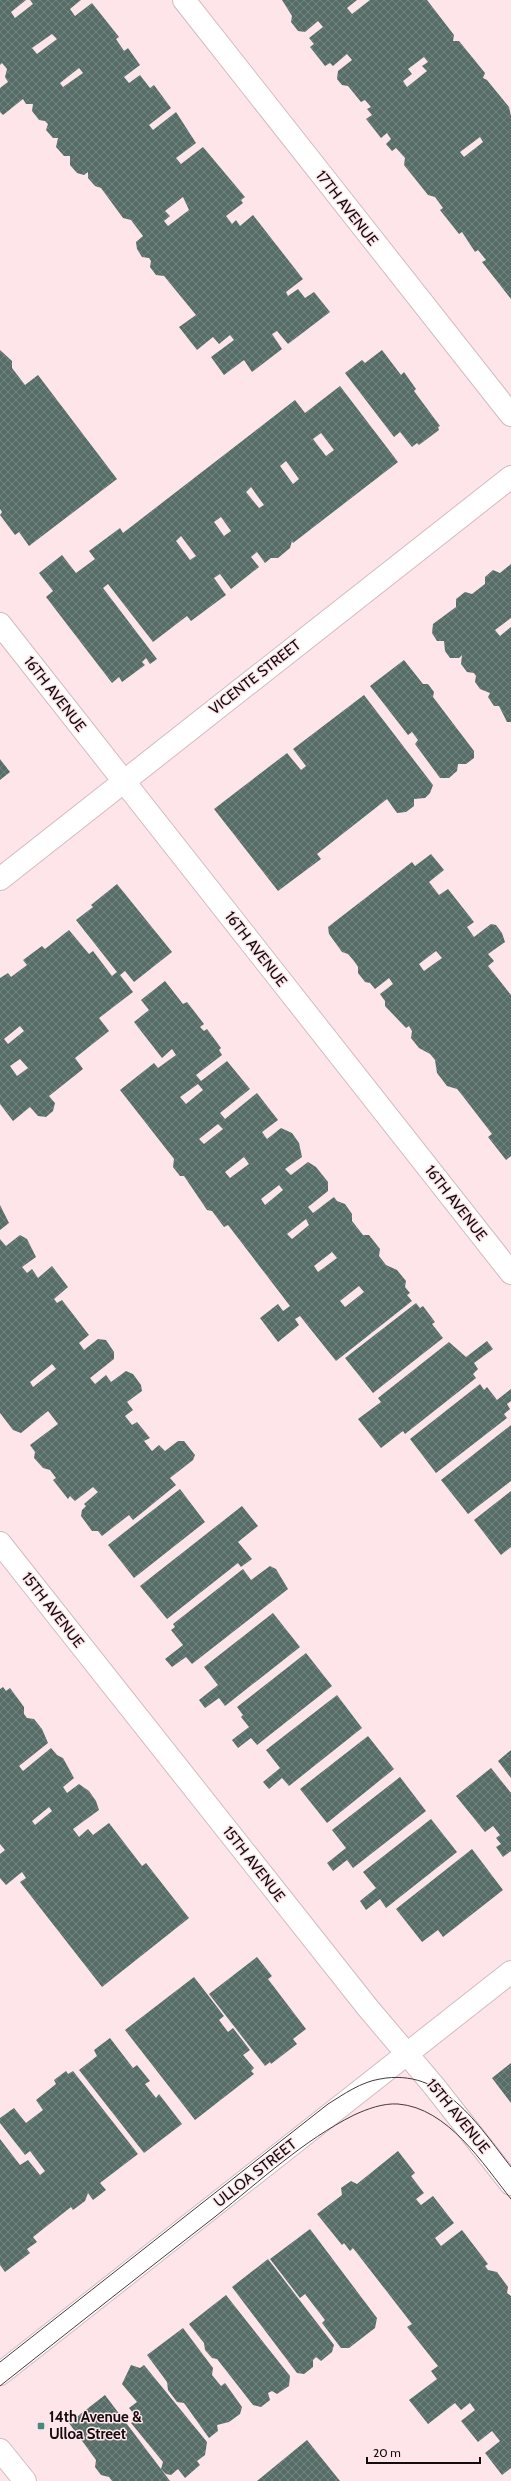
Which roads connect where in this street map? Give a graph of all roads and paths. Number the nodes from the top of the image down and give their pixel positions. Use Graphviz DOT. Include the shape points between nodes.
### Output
graph roads {
  1 [pos="184,0"];
  2 [pos="511,415"];
  3 [pos="511,477"];
  4 [pos="0,624"];
  5 [pos="124,781"];
  6 [pos="0,878"];
  7 [pos="511,1273"];
  8 [pos="0,1543"];
  9 [pos="511,1972"];
  10 [pos="406,2054"];
  11 [pos="511,2184"];
  12 [pos="0,2374"];
  13 [pos="0,2450"];
  14 [pos="25,2481"];
  1 -- 2 [label="street, 17TH AVENUE"];
  3 -- 5 [label="street, VICENTE STREET"];
  4 -- 5 [label="street, 16TH AVENUE"];
  5 -- 6 [label="street, VICENTE STREET"];
  5 -- 7 [label="street, 16TH AVENUE"];
  8 -- 10 [label="street, 15TH AVENUE"];
  9 -- 10 [label="street, ULLOA STREET"];
  10 -- 11 [label="street, 15TH AVENUE"];
  10 -- 12 [label="street, ULLOA STREET"];
  13 -- 14 [label="street"];
}
